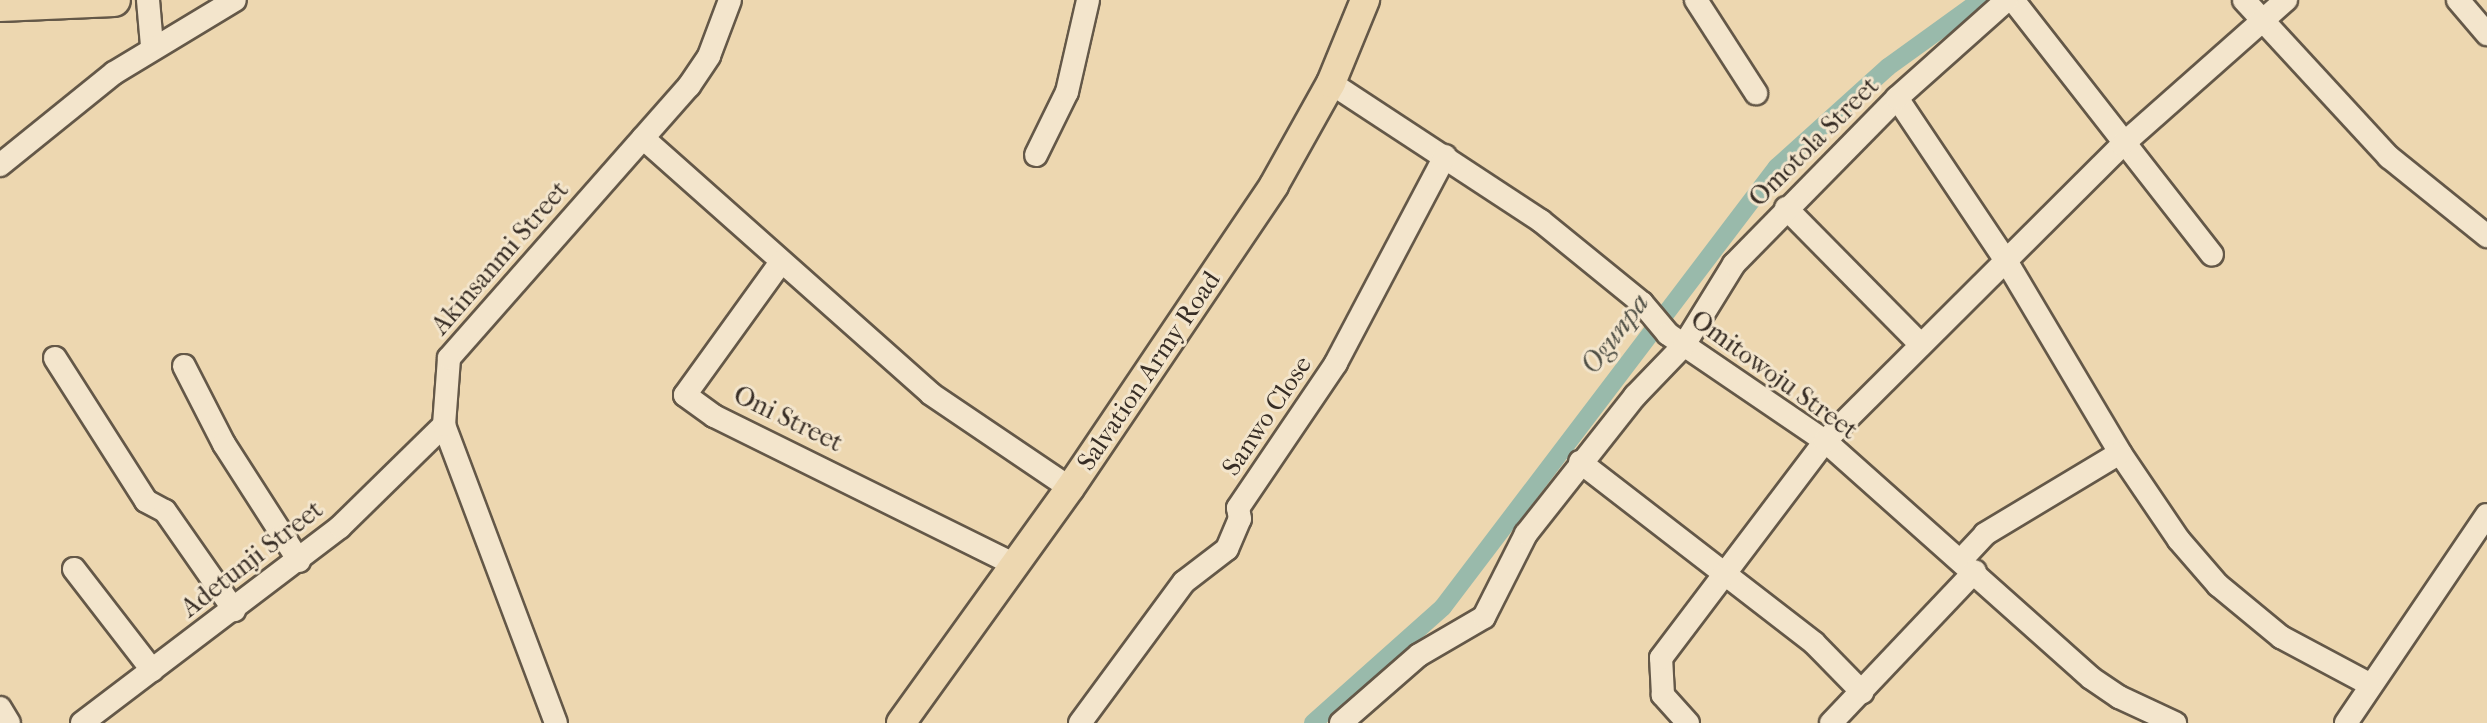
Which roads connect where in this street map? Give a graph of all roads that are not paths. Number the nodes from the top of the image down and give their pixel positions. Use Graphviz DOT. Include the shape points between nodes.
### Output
graph roads {
  1 [pos="114,0"];
  2 [pos="148,0"];
  3 [pos="235,0"];
  4 [pos="730,0"];
  5 [pos="1088,0"];
  6 [pos="1365,0"];
  7 [pos="1696,0"];
  8 [pos="2010,0"];
  9 [pos="2244,0"];
  10 [pos="2286,0"];
  11 [pos="2458,0"];
  12 [pos="0,5"];
  13 [pos="2263,22"];
  14 [pos="2487,34"];
  15 [pos="152,46"];
  16 [pos="1331,83"];
  17 [pos="1756,93"];
  18 [pos="1897,98"];
  19 [pos="643,138"];
  20 [pos="2122,145"];
  21 [pos="1036,155"];
  22 [pos="1445,156"];
  23 [pos="0,165"];
  24 [pos="1786,208"];
  25 [pos="2487,236"];
  26 [pos="2212,255"];
  27 [pos="781,262"];
  28 [pos="2008,264"];
  29 [pos="1676,339"];
  30 [pos="1921,345"];
  31 [pos="55,358"];
  32 [pos="184,366"];
  33 [pos="444,425"];
  34 [pos="1825,441"];
  35 [pos="2120,453"];
  36 [pos="1580,462"];
  37 [pos="1070,488"];
  38 [pos="2487,515"];
  39 [pos="299,561"];
  40 [pos="1016,565"];
  41 [pos="1969,565"];
  42 [pos="74,569"];
  43 [pos="1724,574"];
  44 [pos="234,610"];
  45 [pos="152,670"];
  46 [pos="2371,685"];
  47 [pos="1862,692"];
  48 [pos="0,708"];
  49 [pos="9,723"];
  50 [pos="82,723"];
  51 [pos="556,723"];
  52 [pos="901,723"];
  53 [pos="1080,723"];
  54 [pos="1341,723"];
  55 [pos="1688,723"];
  56 [pos="1831,723"];
  57 [pos="2175,723"];
  58 [pos="2346,723"];
  1 -- 12 [label="highway"];
  2 -- 15 [label="street"];
  3 -- 15 [label="street"];
  4 -- 19 [label="street, Akinsanmi Street" via="709,56"];
  5 -- 21 [label="street" via="1067,92"];
  6 -- 16 [label="main road, Salvation Army Road"];
  7 -- 17 [label="street"];
  8 -- 18 [label="street, Omotola Street"];
  8 -- 20 [label="street"];
  9 -- 13 [label="street"];
  10 -- 13 [label="street"];
  11 -- 14 [label="street"];
  13 -- 20 [label="street"];
  13 -- 25 [label="street" via="2389,157"];
  15 -- 23 [label="street"];
  16 -- 22 [label="street, Omitowoju Street"];
  16 -- 37 [label="main road, Salvation Army Road" via="1274,185"];
  18 -- 24 [label="street, Omotola Street"];
  18 -- 28 [label="street"];
  19 -- 27 [label="street"];
  19 -- 33 [label="street, Akinsanmi Street" via="449,358"];
  20 -- 26 [label="street"];
  20 -- 28 [label="street"];
  22 -- 29 [label="street, Omitowoju Street" via="1541,221 1642,303"];
  22 -- 53 [label="street, Sanwo Close" via="1336,363 1238,508 1240,519 1227,549 1184,582"];
  24 -- 29 [label="street, Omotola Street"];
  24 -- 30 [label="street"];
  27 -- 37 [label="street" via="931,394"];
  27 -- 40 [label="street, Oni Street" via="685,395 714,416"];
  28 -- 30 [label="street"];
  28 -- 35 [label="street"];
  29 -- 34 [label="street, Omitowoju Street"];
  29 -- 36 [label="street, Omotola Street"];
  30 -- 34 [label="street"];
  31 -- 44 [label="street" via="146,501 165,511"];
  32 -- 39 [label="street" via="224,444"];
  33 -- 39 [label="street, Adetunji Street"];
  33 -- 51 [label="street, Akinsanmi Street"];
  34 -- 41 [label="street, Omitowoju Street"];
  34 -- 43 [label="street"];
  35 -- 41 [label="street" via="1985,534"];
  35 -- 46 [label="street" via="2179,540 2218,585 2281,637"];
  36 -- 43 [label="street"];
  36 -- 54 [label="street, Omotola Street" via="1526,534 1484,617 1419,655"];
  37 -- 40 [label="main road, Salvation Army Road"];
  38 -- 46 [label="street"];
  39 -- 44 [label="street, Adetunji Street"];
  40 -- 52 [label="main road, Salvation Army Road"];
  41 -- 47 [label="street"];
  41 -- 57 [label="street, Omitowoju Street" via="2091,678"];
  42 -- 45 [label="street"];
  43 -- 47 [label="street" via="1814,643"];
  43 -- 55 [label="street" via="1661,658 1663,695"];
  44 -- 45 [label="street, Adetunji Street"];
  45 -- 50 [label="street, Adetunji Street"];
  46 -- 58 [label="street"];
  47 -- 56 [label="street"];
  48 -- 49 [label="street"];
}
